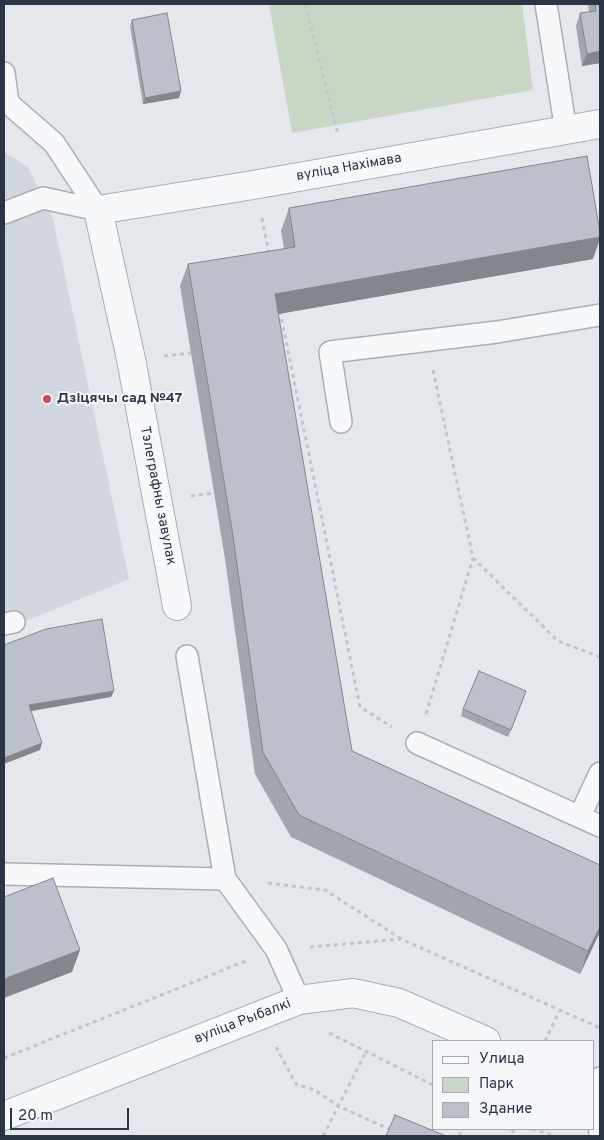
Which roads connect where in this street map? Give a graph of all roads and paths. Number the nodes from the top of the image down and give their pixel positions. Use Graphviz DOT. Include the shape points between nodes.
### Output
graph roads {
  1 [pos="305,4"];
  2 [pos="546,4"];
  3 [pos="4,73"];
  4 [pos="600,124"];
  5 [pos="566,131"];
  6 [pos="347,168"];
  7 [pos="252,185"];
  8 [pos="98,210"];
  9 [pos="4,213"];
  10 [pos="270,256"];
  11 [pos="279,305"];
  12 [pos="600,315"];
  13 [pos="427,340"];
  14 [pos="341,422"];
  15 [pos="473,558"];
  16 [pos="178,606"];
  17 [pos="187,656"];
  18 [pos="600,657"];
  19 [pos="417,743"];
  20 [pos="600,773"];
  21 [pos="580,816"];
  22 [pos="600,826"];
  23 [pos="4,874"];
  24 [pos="225,879"];
  25 [pos="401,939"];
  26 [pos="276,950"];
  27 [pos="300,1000"];
  28 [pos="560,1010"];
  29 [pos="600,1028"];
  30 [pos="322,1029"];
  31 [pos="484,1040"];
  32 [pos="545,1040"];
  33 [pos="273,1041"];
  34 [pos="366,1052"];
  35 [pos="4,1058"];
  36 [pos="432,1085"];
  37 [pos="597,1090"];
  38 [pos="338,1106"];
  39 [pos="4,1116"];
  40 [pos="535,1130"];
  41 [pos="396,1132"];
  42 [pos="323,1136"];
  43 [pos="554,1136"];
  44 [pos="600,1136"];
  1 -- 6 [label="path"];
  2 -- 5 [label="lane"];
  3 -- 8 [label="lane" via="8,103 54,143"];
  4 -- 5 [label="street, вуліца Нахімава"];
  5 -- 6 [label="street, вуліца Нахімава"];
  6 -- 7 [label="street, вуліца Нахімава"];
  7 -- 8 [label="street, вуліца Нахімава"];
  7 -- 10 [label="path"];
  8 -- 9 [label="lane" via="43,198"];
  8 -- 16 [label="street, Тэлеграфны завулак" via="131,360"];
  11 -- 19 [label="path" via="360,707"];
  12 -- 13 [label="lane"];
  13 -- 14 [label="lane" via="330,352"];
  13 -- 15 [label="path"];
  15 -- 18 [label="path" via="558,641"];
  15 -- 19 [label="path"];
  17 -- 24 [label="lane"];
  19 -- 21 [label="lane"];
  20 -- 21 [label="lane"];
  21 -- 22 [label="lane"];
  23 -- 24 [label="lane"];
  24 -- 25 [label="path" via="325,890"];
  24 -- 26 [label="lane"];
  25 -- 26 [label="path"];
  25 -- 28 [label="path"];
  26 -- 27 [label="lane"];
  26 -- 35 [label="path"];
  27 -- 31 [label="street, вуліца Рыбалкі" via="353,993 399,1003"];
  27 -- 39 [label="street, вуліца Рыбалкі"];
  28 -- 29 [label="path"];
  28 -- 32 [label="path"];
  30 -- 34 [label="path"];
  33 -- 38 [label="path" via="296,1084 315,1090"];
  34 -- 36 [label="path"];
  34 -- 38 [label="path"];
  37 -- 44 [label="lane"];
  38 -- 41 [label="path"];
  38 -- 42 [label="path"];
  40 -- 43 [label="path"];
}
